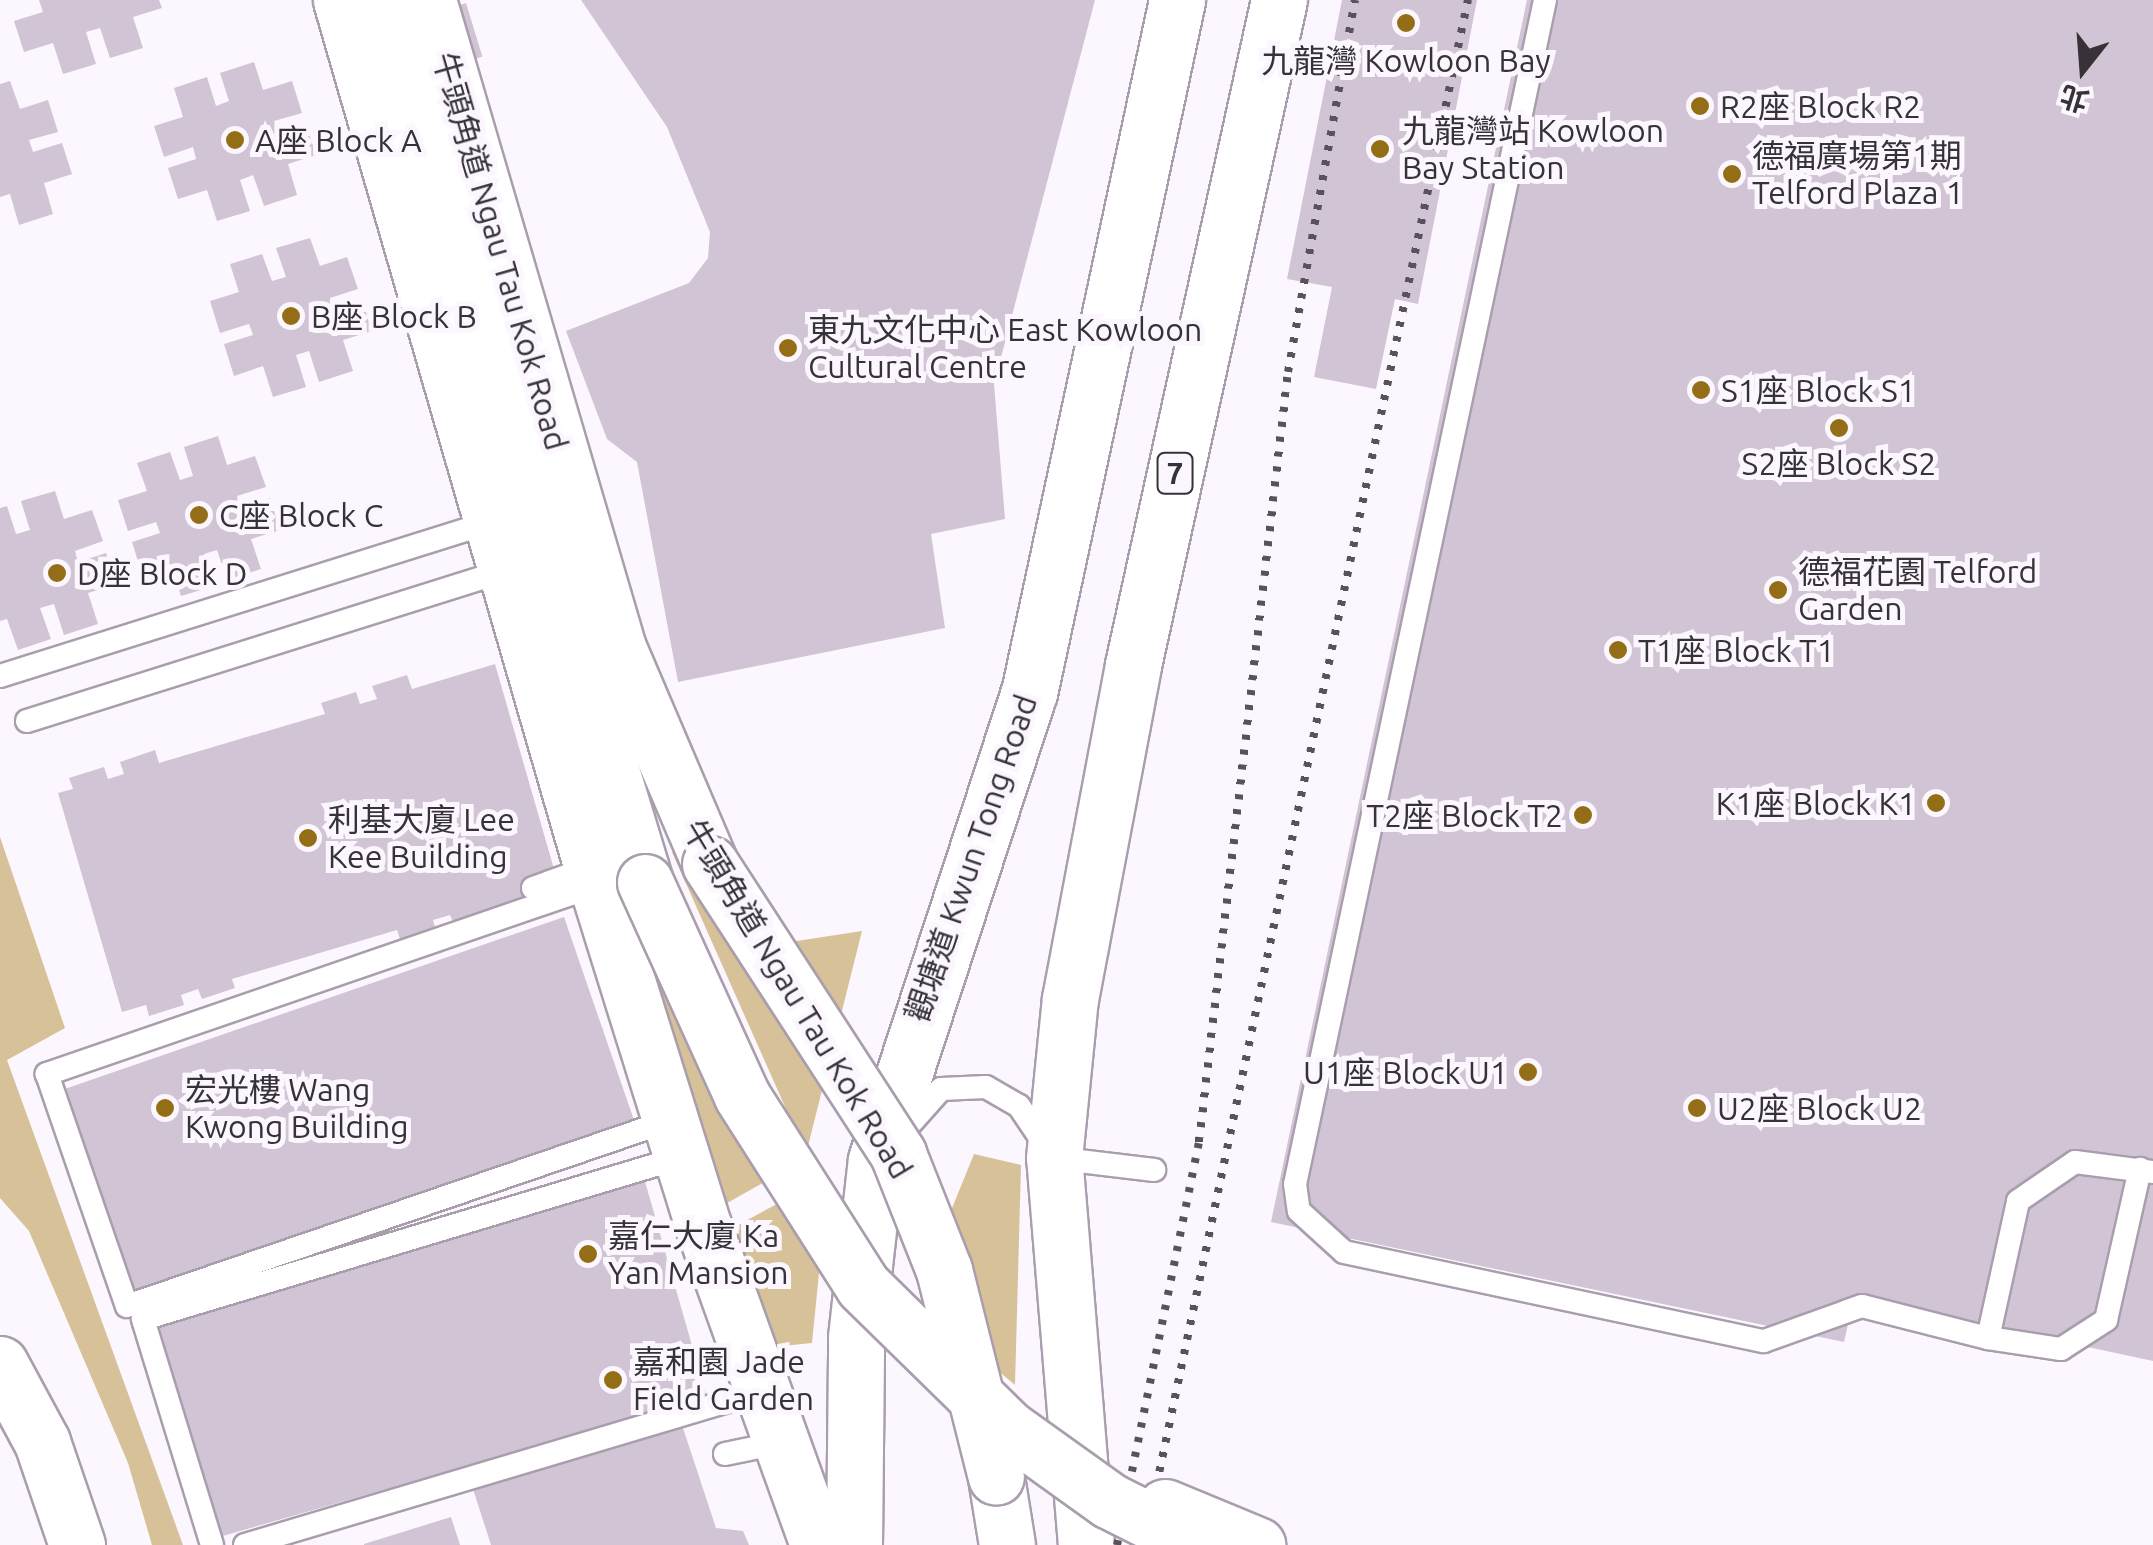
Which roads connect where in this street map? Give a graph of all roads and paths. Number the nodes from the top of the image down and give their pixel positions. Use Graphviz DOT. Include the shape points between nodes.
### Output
graph roads {
  1 [pos="341,0"];
  2 [pos="378,0"];
  3 [pos="428,0"];
  4 [pos="1177,0"];
  5 [pos="1279,0"];
  6 [pos="1545,0"];
  7 [pos="474,241"];
  8 [pos="496,547"];
  9 [pos="597,657"];
  10 [pos="0,676"];
  11 [pos="26,721"];
  12 [pos="594,876"];
  13 [pos="533,888"];
  14 [pos="676,1138"];
  15 [pos="1054,1158"];
  16 [pos="876,1160"];
  17 [pos="1154,1170"];
  18 [pos="2147,1171"];
  19 [pos="1988,1338"];
  20 [pos="0,1364"];
  21 [pos="762,1391"];
  22 [pos="778,1443"];
  23 [pos="725,1454"];
  24 [pos="77,1545"];
  25 [pos="212,1545"];
  26 [pos="245,1545"];
  27 [pos="818,1545"];
  28 [pos="854,1545"];
  29 [pos="1007,1545"];
  30 [pos="1086,1545"];
  31 [pos="1198,1545"];
  32 [pos="1257,1545"];
  1 -- 8 [label="main road"];
  2 -- 7 [label="main road, 牛頭角道 Ngau Tau Kok Road"];
  3 -- 7 [label="main road, 牛頭角道 Ngau Tau Kok Road"];
  4 -- 16 [label="main road, 觀塘道 Kwun Tong Road" via="1029,693"];
  5 -- 15 [label="main road, 7" via="1120,729 1070,999"];
  6 -- 19 [label="lane" via="1295,1184 1299,1211 1344,1252 1764,1341 1862,1306"];
  7 -- 9 [label="main road, 牛頭角道 Ngau Tau Kok Road"];
  8 -- 10 [label="lane"];
  8 -- 11 [label="lane"];
  8 -- 12 [label="main road"];
  9 -- 29 [label="main road, 牛頭角道 Ngau Tau Kok Road, bridge" via="710,864 898,1154 944,1270"];
  9 -- 31 [label="main road, bridge" via="616,802 685,977 760,1130 840,1256 899,1327 1008,1428 1110,1501"];
  9 -- 32 [label="main road, bridge" via="681,902 742,1048 864,1250 955,1352 1106,1471"];
  12 -- 13 [label="lane"];
  12 -- 14 [label="main road"];
  12 -- 14 [label="lane" via="47,1074 127,1306"];
  14 -- 21 [label="main road"];
  14 -- 25 [label="lane" via="143,1319 194,1463"];
  15 -- 16 [label="lane" via="1003,1093 966,1085 941,1090"];
  15 -- 17 [label="lane"];
  15 -- 30 [label="main road, 7"];
  16 -- 28 [label="main road, 觀塘道 Kwun Tong Road" via="856,1338"];
  18 -- 19 [label="lane" via="2076,1162 2018,1201"];
  18 -- 19 [label="lane" via="2106,1320 2061,1349"];
  20 -- 24 [label="main road" via="42,1442"];
  21 -- 22 [label="main road"];
  21 -- 26 [label="lane"];
  22 -- 23 [label="lane"];
  22 -- 27 [label="main road"];
}
